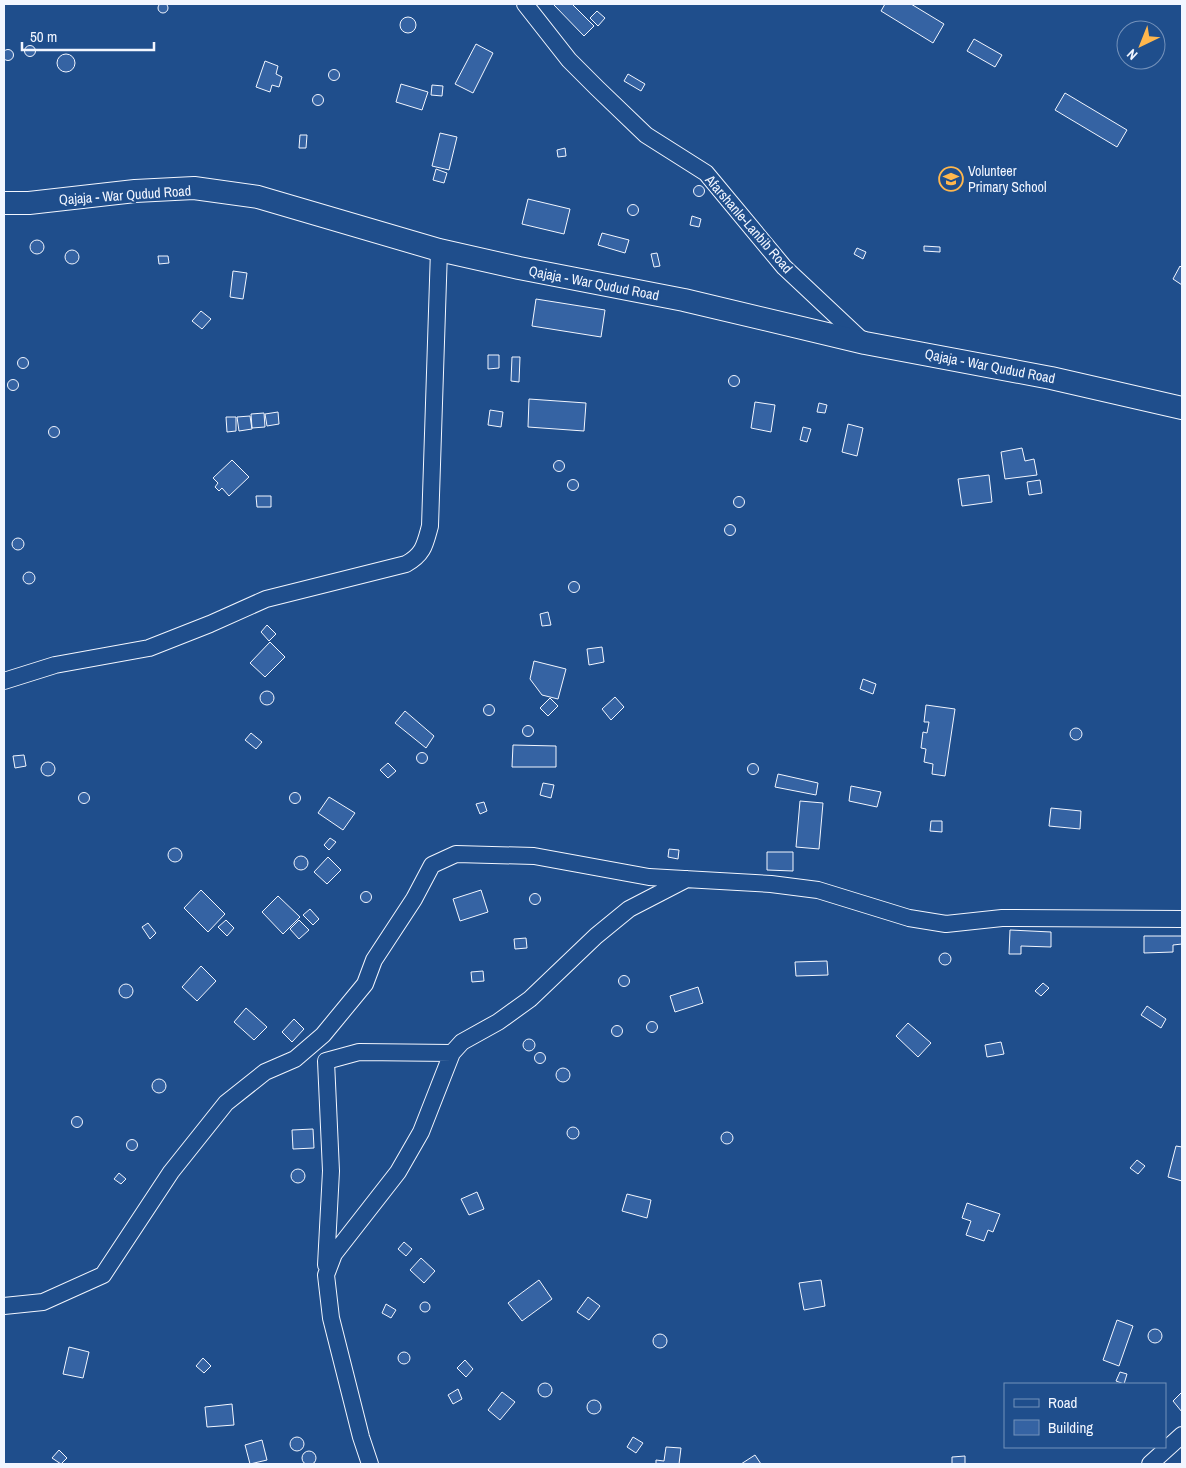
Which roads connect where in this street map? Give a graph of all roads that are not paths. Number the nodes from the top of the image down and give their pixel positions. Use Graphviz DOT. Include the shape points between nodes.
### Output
graph roads {
  1 [pos="525,4"];
  2 [pos="4,203"];
  3 [pos="439,250"];
  4 [pos="865,343"];
  5 [pos="1182,408"];
  6 [pos="4,681"];
  7 [pos="687,879"];
  8 [pos="1182,919"];
  9 [pos="452,1053"];
  10 [pos="295,1059"];
  11 [pos="326,1061"];
  12 [pos="326,1275"];
  13 [pos="4,1306"];
  14 [pos="1182,1435"];
  15 [pos="370,1464"];
  16 [pos="1150,1464"];
  1 -- 4 [label="street, Afarshanle-Lanbib Road" via="569,60 597,88 646,135 706,173 784,267"];
  2 -- 3 [label="street, Qajaja - War Qudud Road" via="194,188 258,197"];
  3 -- 4 [label="street, Qajaja - War Qudud Road" via="684,300"];
  3 -- 6 [label="street" via="430,526 417,558 406,564 266,599 149,648 55,665"];
  4 -- 5 [label="street, Qajaja - War Qudud Road" via="1051,378"];
  7 -- 8 [label="street" via="818,890 909,918 946,924 1002,918"];
  7 -- 9 [label="street" via="629,909 530,999 462,1042"];
  7 -- 10 [label="street" via="649,877 534,856 456,854 432,865 374,960 365,984 323,1035"];
  9 -- 11 [label="street" via="359,1052"];
  9 -- 12 [label="street" via="421,1132 398,1172 334,1254"];
  10 -- 11 [label="street"];
  10 -- 13 [label="street" via="265,1072 226,1103 171,1172 103,1275 43,1302"];
  11 -- 12 [label="street" via="331,1171"];
  12 -- 15 [label="street" via="331,1318 360,1437"];
  14 -- 16 [label="street"];
}
